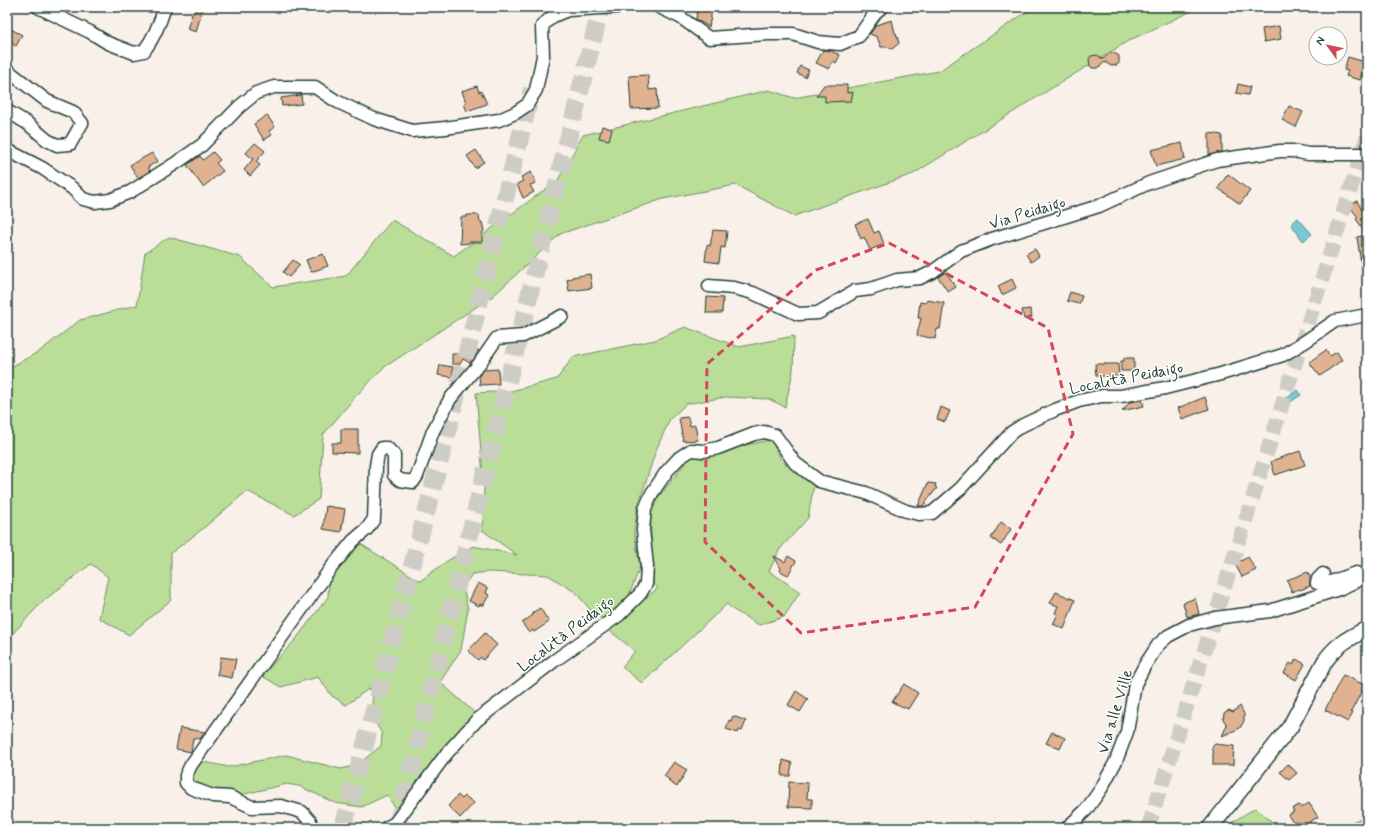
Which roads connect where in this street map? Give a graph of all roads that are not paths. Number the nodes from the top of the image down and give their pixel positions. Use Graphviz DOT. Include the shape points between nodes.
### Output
graph roads {
  1 [pos="38,7"];
  2 [pos="165,7"];
  3 [pos="617,7"];
  4 [pos="659,7"];
  5 [pos="882,7"];
  6 [pos="7,70"];
  7 [pos="7,110"];
  8 [pos="7,150"];
  9 [pos="1367,154"];
  10 [pos="708,286"];
  11 [pos="1367,315"];
  12 [pos="562,316"];
  13 [pos="1367,568"];
  14 [pos="1323,574"];
  15 [pos="1367,576"];
  16 [pos="1367,629"];
  17 [pos="312,828"];
  18 [pos="386,828"];
  19 [pos="1067,828"];
  20 [pos="1210,828"];
  1 -- 2 [label="street" via="108,43 134,53 144,51 149,45"];
  3 -- 8 [label="street" via="568,10 553,16 542,26 544,56 536,90 527,104 499,120 412,130 374,119 336,101 315,87 274,87 256,93 202,145 176,163 130,192 110,200 95,202 83,198 42,168"];
  4 -- 5 [label="street" via="680,17 709,38 793,34 818,42 840,44 859,36"];
  6 -- 7 [label="street" via="47,101 73,112 82,123 70,144 57,145"];
  9 -- 10 [label="street, Via Peidaigo" via="1308,154 1280,151 1217,160 1149,183 1099,206 961,251 920,278 897,280 871,289 854,291 818,312 798,314 753,293 734,288"];
  11 -- 18 [label="street, Località Peidaigo" via="1335,321 1283,354 1221,374 1121,396 1088,398 1055,410 1012,432 960,489 932,512 919,514 906,511 866,493 819,481 795,463 775,435 764,432 718,448 691,450 679,458 667,472 645,509 643,530 646,584 640,594 619,615 477,720 447,753 395,823"];
  12 -- 17 [label="street" via="523,336 497,338 450,399 433,431 413,482 400,480 394,475 394,455 387,448 382,448 376,466 374,519 331,568 186,775 186,783 191,788 213,796 230,797 252,808 280,806 302,812 310,821"];
  13 -- 14 [label="street" via="1322,585 1317,582"];
  15 -- 19 [label="street, Via alle Ville" via="1339,589 1270,611 1215,618 1189,625 1168,636 1158,645 1135,684 1127,732 1116,761 1086,810"];
  16 -- 20 [label="main road" via="1343,641 1332,651 1290,727"];
}
